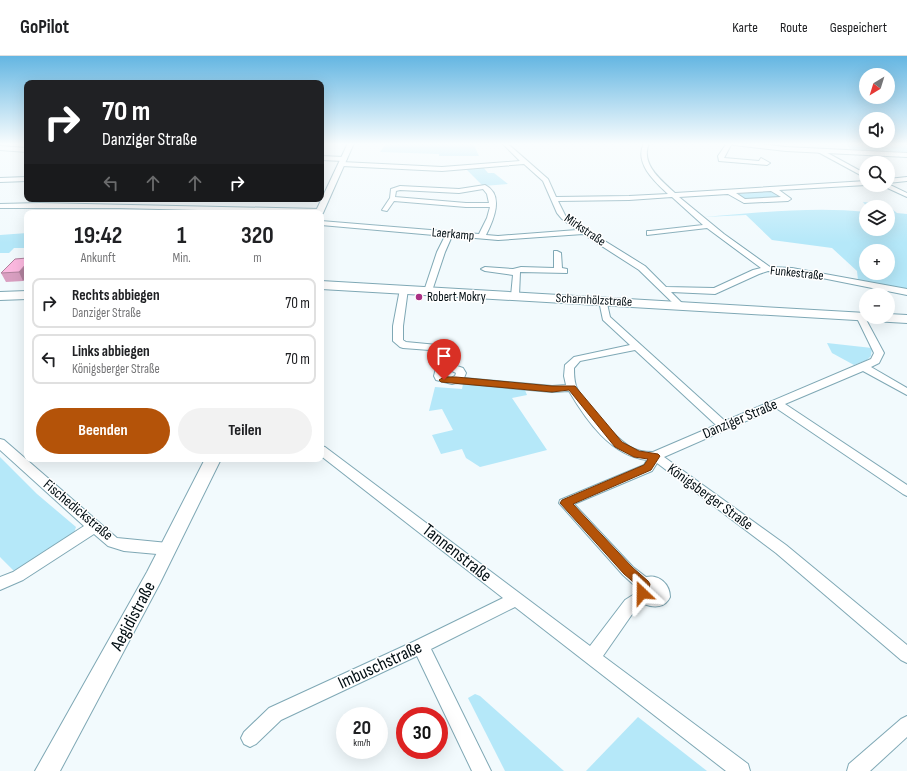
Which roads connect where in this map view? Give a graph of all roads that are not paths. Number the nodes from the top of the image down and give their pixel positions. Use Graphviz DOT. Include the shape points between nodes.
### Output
graph roads {
  1 [pos="336,176"];
  2 [pos="542,176"];
  3 [pos="653,176"];
  4 [pos="24,179"];
  5 [pos="907,179"];
  6 [pos="0,180"];
  7 [pos="895,180"];
  8 [pos="859,184"];
  9 [pos="895,189"];
  10 [pos="774,190"];
  11 [pos="730,192"];
  12 [pos="907,194"];
  13 [pos="675,196"];
  14 [pos="393,198"];
  15 [pos="555,199"];
  16 [pos="153,202"];
  17 [pos="176,202"];
  18 [pos="493,205"];
  19 [pos="0,206"];
  20 [pos="148,206"];
  21 [pos="170,207"];
  22 [pos="182,210"];
  23 [pos="321,210"];
  24 [pos="385,210"];
  25 [pos="324,222"];
  26 [pos="709,226"];
  27 [pos="584,232"];
  28 [pos="650,232"];
  29 [pos="450,234"];
  30 [pos="481,237"];
  31 [pos="557,253"];
  32 [pos="485,269"];
  33 [pos="768,269"];
  34 [pos="514,272"];
  35 [pos="324,285"];
  36 [pos="666,289"];
  37 [pos="404,290"];
  38 [pos="428,291"];
  39 [pos="907,292"];
  40 [pos="24,295"];
  41 [pos="0,296"];
  42 [pos="515,296"];
  43 [pos="603,301"];
  44 [pos="680,305"];
  45 [pos="859,317"];
  46 [pos="895,318"];
  47 [pos="907,318"];
  48 [pos="869,324"];
  49 [pos="637,347"];
  50 [pos="864,367"];
  51 [pos="452,368"];
  52 [pos="456,380"];
  53 [pos="572,388"];
  54 [pos="907,392"];
  55 [pos="777,404"];
  56 [pos="723,426"];
  57 [pos="0,443"];
  58 [pos="324,452"];
  59 [pos="655,456"];
  60 [pos="212,462"];
  61 [pos="907,491"];
  62 [pos="94,528"];
  63 [pos="168,549"];
  64 [pos="0,584"];
  65 [pos="516,599"];
  66 [pos="421,646"];
  67 [pos="907,655"];
  68 [pos="592,657"];
  69 [pos="907,725"];
  70 [pos="250,738"];
  71 [pos="47,771"];
  72 [pos="482,771"];
  73 [pos="741,771"];
  74 [pos="856,771"];
  1 -- 23 [label="street"];
  2 -- 15 [label="street, Mirkstraße"];
  3 -- 13 [label="street"];
  4 -- 6 [label="street"];
  5 -- 7 [label="street"];
  8 -- 10 [label="street"];
  9 -- 12 [label="street"];
  10 -- 11 [label="street"];
  10 -- 11 [label="street" via="788,199 744,201"];
  11 -- 13 [label="street"];
  13 -- 15 [label="street"];
  13 -- 26 [label="street"];
  14 -- 18 [label="street"];
  14 -- 18 [label="street" via="393,190 398,188 459,191 485,187 492,194"];
  14 -- 24 [label="street"];
  15 -- 27 [label="street, Mirkstraße" via="564,218"];
  16 -- 20 [label="street"];
  17 -- 21 [label="street"];
  18 -- 30 [label="street" via="493,212"];
  19 -- 20 [label="street"];
  20 -- 21 [label="street"];
  21 -- 22 [label="street"];
  25 -- 29 [label="street, Laerkamp"];
  26 -- 28 [label="street"];
  26 -- 33 [label="street"];
  27 -- 30 [label="street, Laerkamp"];
  27 -- 36 [label="street, Mirkstraße" via="642,268"];
  29 -- 30 [label="street, Laerkamp"];
  29 -- 38 [label="street"];
  31 -- 34 [label="street" via="561,271 521,269"];
  32 -- 34 [label="street"];
  33 -- 36 [label="street, Funkestraße" via="715,291"];
  33 -- 39 [label="street, Funkestraße" via="790,270"];
  34 -- 42 [label="street" via="517,274"];
  35 -- 37 [label="main road, Scharnhölzstraße"];
  36 -- 44 [label="street, Mirkstraße"];
  37 -- 38 [label="main road, Scharnhölzstraße"];
  37 -- 51 [label="street" via="398,341 408,346 448,349 454,354"];
  38 -- 42 [label="main road, Scharnhölzstraße"];
  40 -- 41 [label="main road"];
  42 -- 43 [label="main road, Scharnhölzstraße"];
  43 -- 44 [label="main road, Scharnhölzstraße"];
  43 -- 49 [label="street" via="606,318"];
  44 -- 45 [label="main road, Scharnhölzstraße"];
  46 -- 47 [label="main road, Scharnhölzstraße"];
  48 -- 50 [label="street, Danziger Straße" via="879,353 875,361"];
  49 -- 53 [label="street, Königsberger Straße" via="577,359 568,370"];
  49 -- 56 [label="street"];
  50 -- 54 [label="street"];
  50 -- 55 [label="street, Danziger Straße"];
  51 -- 52 [label="street" via="461,373"];
  51 -- 52 [label="street" via="444,369 439,376 444,380"];
  52 -- 53 [label="street" via="552,389"];
  53 -- 59 [label="street, Königsberger Straße" via="618,445 637,454"];
  55 -- 56 [label="street, Danziger Straße"];
  55 -- 61 [label="street"];
  56 -- 59 [label="street, Danziger Straße"];
  57 -- 62 [label="street, Fischedickstraße"];
  58 -- 65 [label="street, Tannenstraße"];
  59 -- 67 [label="street, Königsberger Straße" via="781,549"];
  59 -- 68 [label="street, Danziger Straße" via="648,468 565,503 644,590"];
  60 -- 63 [label="street, Aegidistraße"];
  62 -- 63 [label="street, Fischedickstraße" via="113,542"];
  62 -- 64 [label="street" via="25,572"];
  63 -- 71 [label="street, Aegidistraße"];
  65 -- 66 [label="street, Imbuschstraße"];
  65 -- 68 [label="street, Tannenstraße"];
  66 -- 70 [label="street, Imbuschstraße" via="275,714"];
  66 -- 72 [label="street"];
  68 -- 73 [label="street, Tannenstraße"];
  69 -- 74 [label="street"];
}
